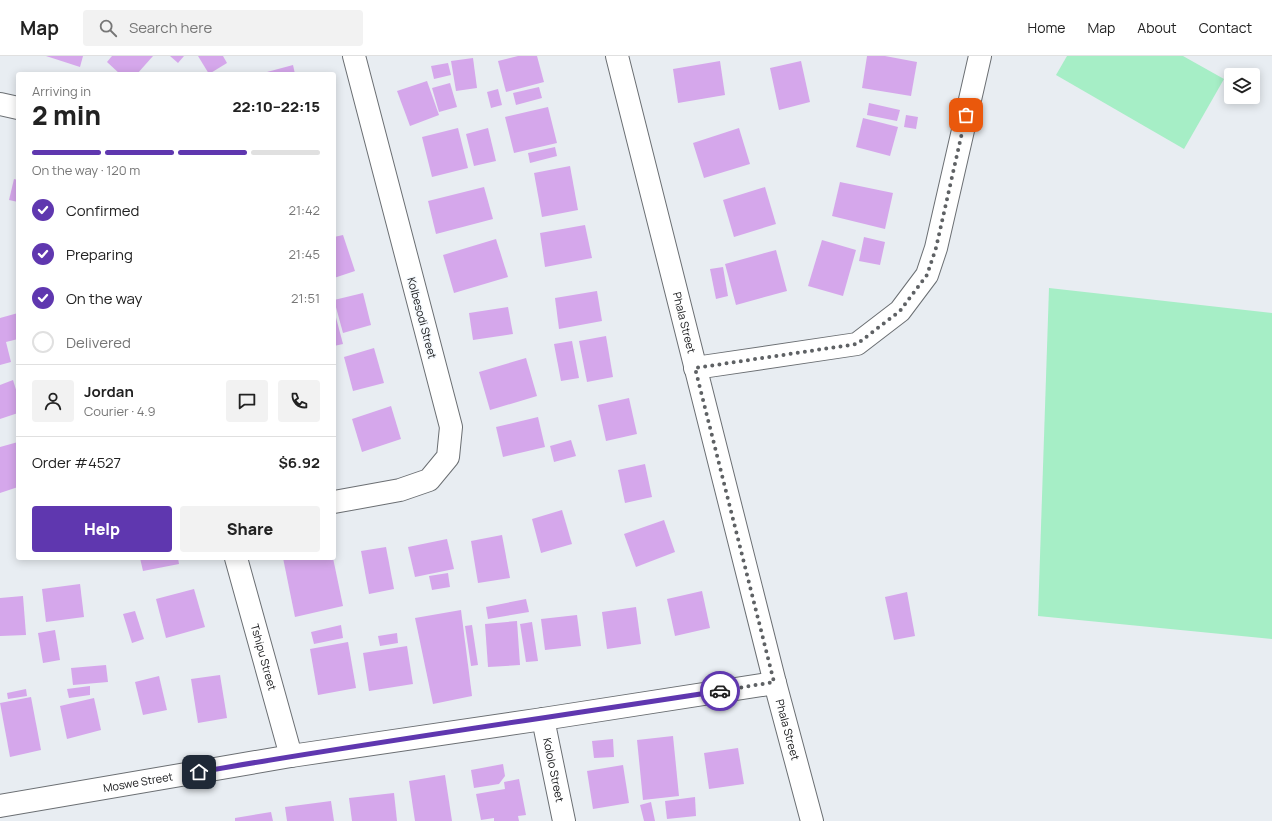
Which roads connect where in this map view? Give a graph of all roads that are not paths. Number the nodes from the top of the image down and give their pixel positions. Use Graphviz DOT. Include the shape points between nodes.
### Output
graph roads {
  1 [pos="354,56"];
  2 [pos="617,56"];
  3 [pos="980,56"];
  4 [pos="0,104"];
  5 [pos="16,108"];
  6 [pos="695,368"];
  7 [pos="336,502"];
  8 [pos="237,560"];
  9 [pos="774,682"];
  10 [pos="543,719"];
  11 [pos="291,756"];
  12 [pos="0,806"];
  13 [pos="564,821"];
  14 [pos="812,821"];
  1 -- 7 [label="street, Kolbesodi Street" via="450,427 448,457 429,480 400,490"];
  2 -- 6 [label="street, Phala Street"];
  3 -- 6 [label="street" via="936,248 927,275 900,311 857,344"];
  4 -- 5 [label="street"];
  6 -- 9 [label="street, Phala Street"];
  8 -- 11 [label="street, Tshipu Street"];
  9 -- 10 [label="street, Moswe Street"];
  9 -- 14 [label="street, Phala Street"];
  10 -- 11 [label="street, Moswe Street"];
  10 -- 13 [label="street, Kololo Street"];
  11 -- 12 [label="street, Moswe Street"];
}
